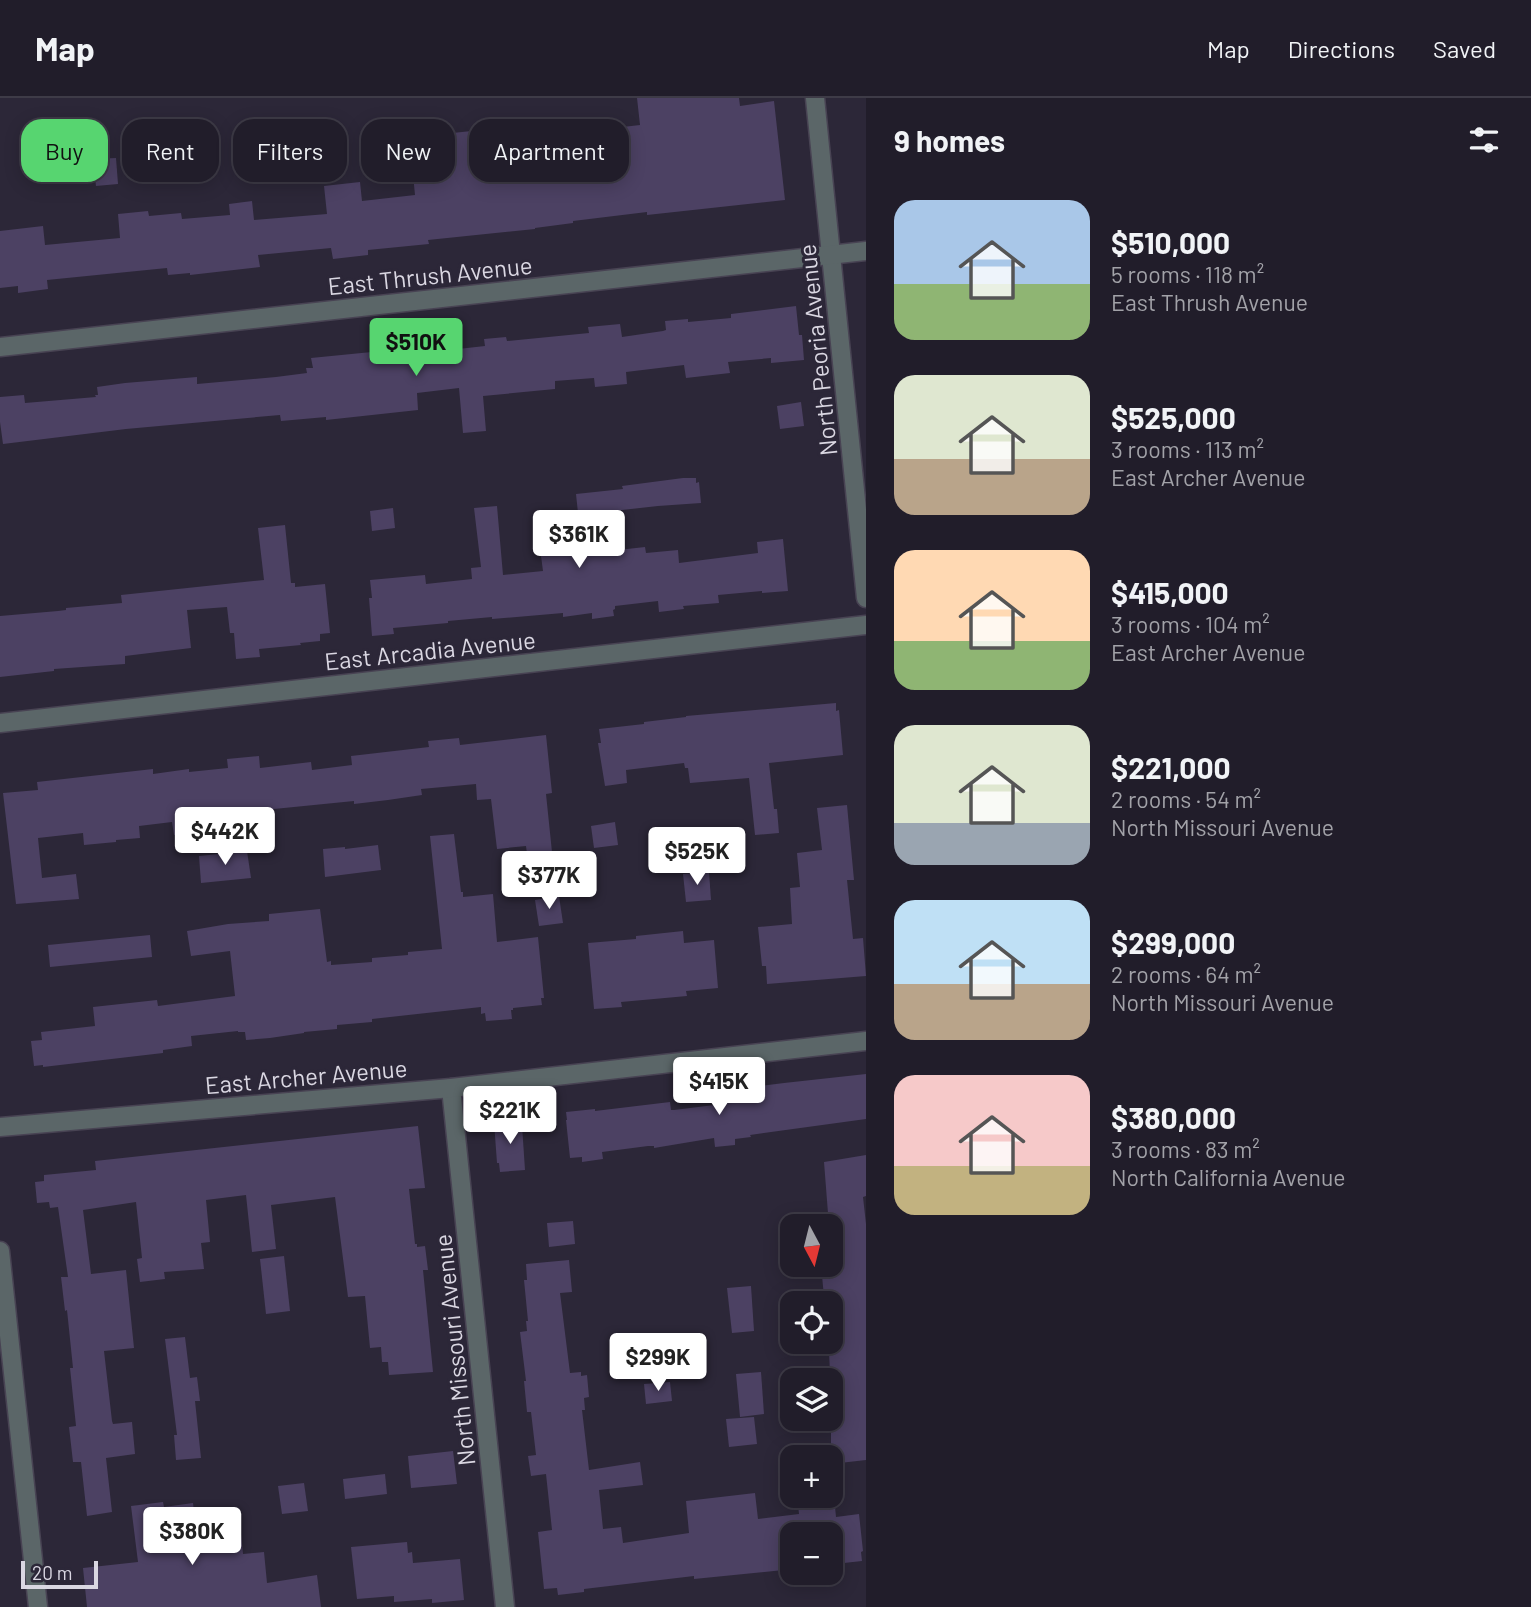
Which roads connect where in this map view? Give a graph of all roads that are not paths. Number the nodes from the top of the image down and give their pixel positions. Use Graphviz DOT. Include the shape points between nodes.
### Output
graph roads {
  1 [pos="814,98"];
  2 [pos="866,251"];
  3 [pos="832,255"];
  4 [pos="0,347"];
  5 [pos="866,598"];
  6 [pos="866,625"];
  7 [pos="0,723"];
  8 [pos="866,1041"];
  9 [pos="451,1088"];
  10 [pos="0,1127"];
  11 [pos="0,1251"];
  12 [pos="38,1607"];
  13 [pos="506,1607"];
  1 -- 3 [label="street, North Peoria Avenue"];
  2 -- 3 [label="street, East Thrush Avenue"];
  3 -- 4 [label="street, East Thrush Avenue"];
  3 -- 5 [label="street, North Peoria Avenue"];
  6 -- 7 [label="street, East Arcadia Avenue"];
  8 -- 9 [label="street, East Archer Avenue"];
  9 -- 10 [label="street, East Archer Avenue"];
  9 -- 13 [label="street, North Missouri Avenue"];
  11 -- 12 [label="street"];
}
